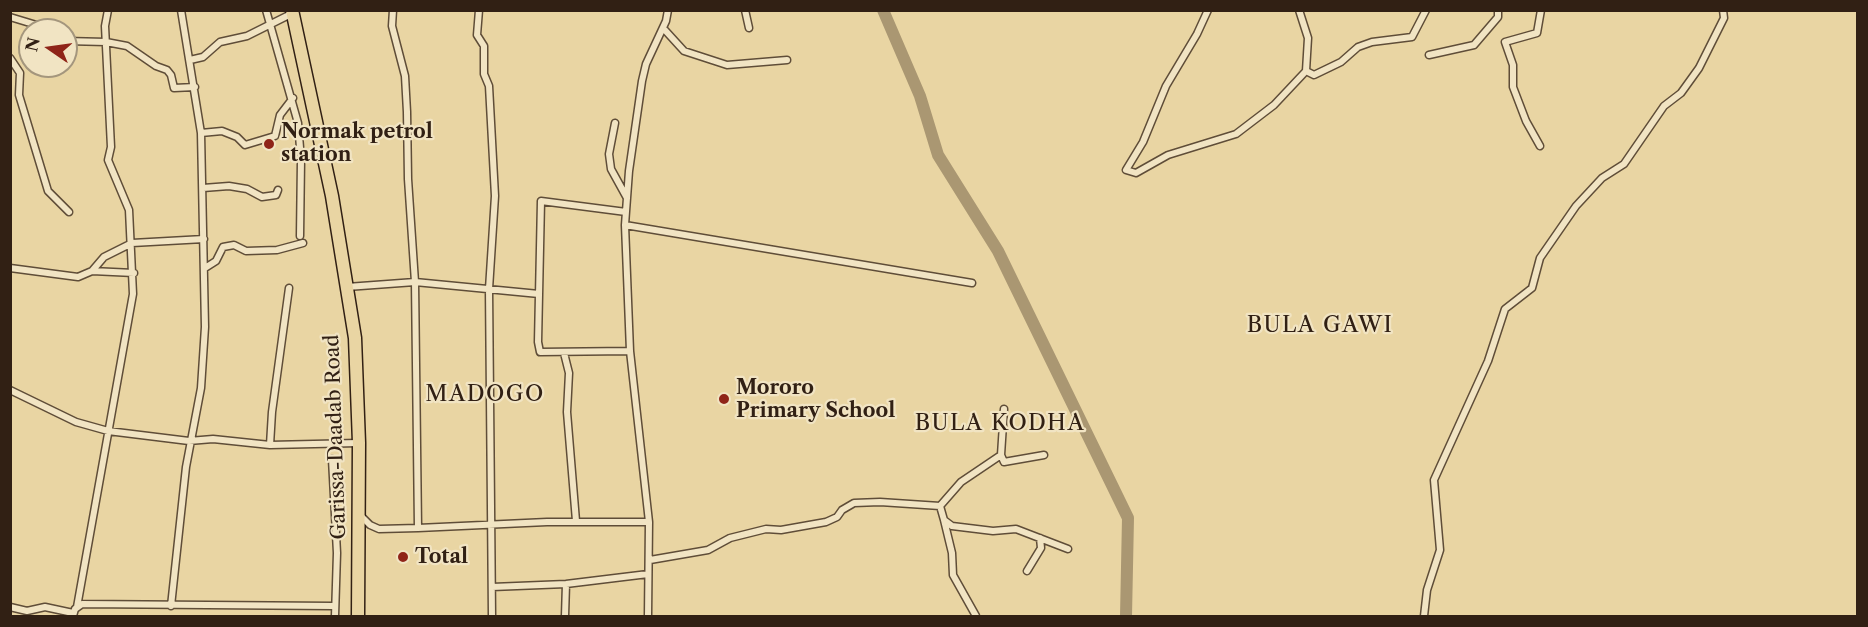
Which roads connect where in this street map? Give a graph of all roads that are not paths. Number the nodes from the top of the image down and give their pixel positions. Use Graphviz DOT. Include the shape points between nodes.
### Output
graph roads {
  1 [pos="108,10"];
  2 [pos="181,10"];
  3 [pos="266,10"];
  4 [pos="393,10"];
  5 [pos="479,10"];
  6 [pos="668,10"];
  7 [pos="745,10"];
  8 [pos="1208,10"];
  9 [pos="1299,10"];
  10 [pos="1426,10"];
  11 [pos="1498,10"];
  12 [pos="1541,10"];
  13 [pos="1723,10"];
  14 [pos="293,12"];
  15 [pos="271,22"];
  16 [pos="663,28"];
  17 [pos="749,28"];
  18 [pos="78,41"];
  19 [pos="106,42"];
  20 [pos="1429,55"];
  21 [pos="10,58"];
  22 [pos="190,60"];
  23 [pos="787,60"];
  24 [pos="1306,71"];
  25 [pos="195,87"];
  26 [pos="293,98"];
  27 [pos="615,123"];
  28 [pos="201,133"];
  29 [pos="1540,146"];
  30 [pos="203,188"];
  31 [pos="278,190"];
  32 [pos="627,198"];
  33 [pos="69,212"];
  34 [pos="626,212"];
  35 [pos="625,225"];
  36 [pos="204,239"];
  37 [pos="132,243"];
  38 [pos="10,268"];
  39 [pos="205,268"];
  40 [pos="92,271"];
  41 [pos="134,273"];
  42 [pos="415,282"];
  43 [pos="972,283"];
  44 [pos="289,288"];
  45 [pos="347,288"];
  46 [pos="489,289"];
  47 [pos="539,294"];
  48 [pos="630,351"];
  49 [pos="564,353"];
  50 [pos="10,390"];
  51 [pos="1004,409"];
  52 [pos="108,431"];
  53 [pos="189,441"];
  54 [pos="359,443"];
  55 [pos="270,445"];
  56 [pos="1001,455"];
  57 [pos="1044,455"];
  58 [pos="332,459"];
  59 [pos="940,506"];
  60 [pos="359,515"];
  61 [pos="944,520"];
  62 [pos="576,522"];
  63 [pos="649,522"];
  64 [pos="492,524"];
  65 [pos="418,528"];
  66 [pos="1040,538"];
  67 [pos="1068,549"];
  68 [pos="650,560"];
  69 [pos="1027,571"];
  70 [pos="648,574"];
  71 [pos="566,584"];
  72 [pos="492,587"];
  73 [pos="171,606"];
  74 [pos="333,606"];
  75 [pos="10,607"];
  76 [pos="74,612"];
  77 [pos="335,616"];
  78 [pos="358,616"];
  79 [pos="492,616"];
  80 [pos="565,616"];
  81 [pos="648,616"];
  82 [pos="976,616"];
  83 [pos="1424,616"];
  1 -- 19 [label="street"];
  2 -- 22 [label="street"];
  3 -- 15 [label="street"];
  4 -- 42 [label="street" via="392,26 405,76"];
  5 -- 46 [label="street" via="477,34 484,46 484,74 489,86 495,196"];
  6 -- 16 [label="street"];
  7 -- 17 [label="street"];
  8 -- 24 [label="street" via="1126,170 1136,172 1168,155 1236,134 1274,105"];
  9 -- 24 [label="street" via="1308,38"];
  10 -- 24 [label="street" via="1412,37 1372,42 1314,75"];
  11 -- 20 [label="street" via="1498,17 1474,45"];
  12 -- 29 [label="street" via="1537,33 1505,42 1513,65 1513,87"];
  13 -- 83 [label="street" via="1724,18 1699,68 1681,93 1664,106 1624,164 1602,178 1576,206 1540,258 1532,288 1505,309 1488,361 1434,480 1440,550 1427,590"];
  14 -- 15 [label="street"];
  14 -- 45 [label="highway, Garissa-Daadab Road"];
  15 -- 22 [label="street" via="247,36 220,42 203,57"];
  15 -- 26 [label="street" via="286,86"];
  16 -- 23 [label="street" via="684,51 727,65"];
  16 -- 32 [label="street" via="642,81"];
  18 -- 19 [label="street"];
  19 -- 25 [label="street" via="127,46 167,70 174,88"];
  19 -- 37 [label="street" via="111,147 108,160 129,210"];
  21 -- 33 [label="street" via="20,73 19,95 48,191"];
  22 -- 25 [label="street"];
  25 -- 28 [label="street"];
  26 -- 28 [label="street" via="280,115 275,136 244,145 237,136 222,131"];
  26 -- 39 [label="street" via="301,160 302,240 277,250 223,247 216,261"];
  27 -- 32 [label="street" via="609,154 611,169"];
  28 -- 30 [label="street"];
  30 -- 31 [label="street" via="238,188 262,197 276,195"];
  30 -- 36 [label="street"];
  32 -- 34 [label="street"];
  34 -- 35 [label="street"];
  34 -- 47 [label="street" via="541,201"];
  35 -- 43 [label="street"];
  35 -- 48 [label="street"];
  36 -- 37 [label="street"];
  36 -- 39 [label="street"];
  37 -- 40 [label="street" via="104,257"];
  37 -- 41 [label="street"];
  38 -- 40 [label="street" via="78,277"];
  39 -- 53 [label="street" via="204,356"];
  40 -- 41 [label="street"];
  41 -- 52 [label="street" via="129,324"];
  42 -- 45 [label="street"];
  42 -- 46 [label="street"];
  42 -- 65 [label="street"];
  44 -- 55 [label="street"];
  45 -- 54 [label="highway, Garissa-Daadab Road" via="355,338"];
  46 -- 47 [label="street"];
  46 -- 64 [label="street"];
  47 -- 49 [label="street" via="540,352"];
  48 -- 49 [label="street"];
  48 -- 63 [label="street"];
  49 -- 62 [label="street" via="569,373 567,412"];
  50 -- 52 [label="street" via="57,414"];
  51 -- 56 [label="street"];
  52 -- 53 [label="street"];
  52 -- 76 [label="street"];
  53 -- 55 [label="street" via="213,439"];
  53 -- 73 [label="street"];
  54 -- 55 [label="street"];
  54 -- 60 [label="highway, Garissa-Daadab Road"];
  56 -- 57 [label="street" via="1004,462"];
  56 -- 59 [label="street" via="961,482"];
  58 -- 74 [label="street" via="337,553"];
  59 -- 61 [label="street"];
  59 -- 68 [label="street" via="854,503 826,522 766,529 730,538 708,550"];
  60 -- 65 [label="street" via="379,529"];
  60 -- 78 [label="highway, Garissa-Daadab Road"];
  61 -- 66 [label="street" via="960,528 1016,529"];
  61 -- 82 [label="street" via="953,575"];
  62 -- 63 [label="street"];
  62 -- 64 [label="street"];
  63 -- 68 [label="street"];
  64 -- 65 [label="street"];
  64 -- 72 [label="street"];
  66 -- 67 [label="street"];
  66 -- 69 [label="street" via="1041,548"];
  68 -- 70 [label="street"];
  70 -- 71 [label="street"];
  70 -- 81 [label="street"];
  71 -- 72 [label="street"];
  71 -- 80 [label="street"];
  72 -- 79 [label="street"];
  73 -- 74 [label="street"];
  73 -- 76 [label="street" via="82,604"];
  74 -- 77 [label="street"];
  75 -- 76 [label="street" via="27,612 45,607"];
}
